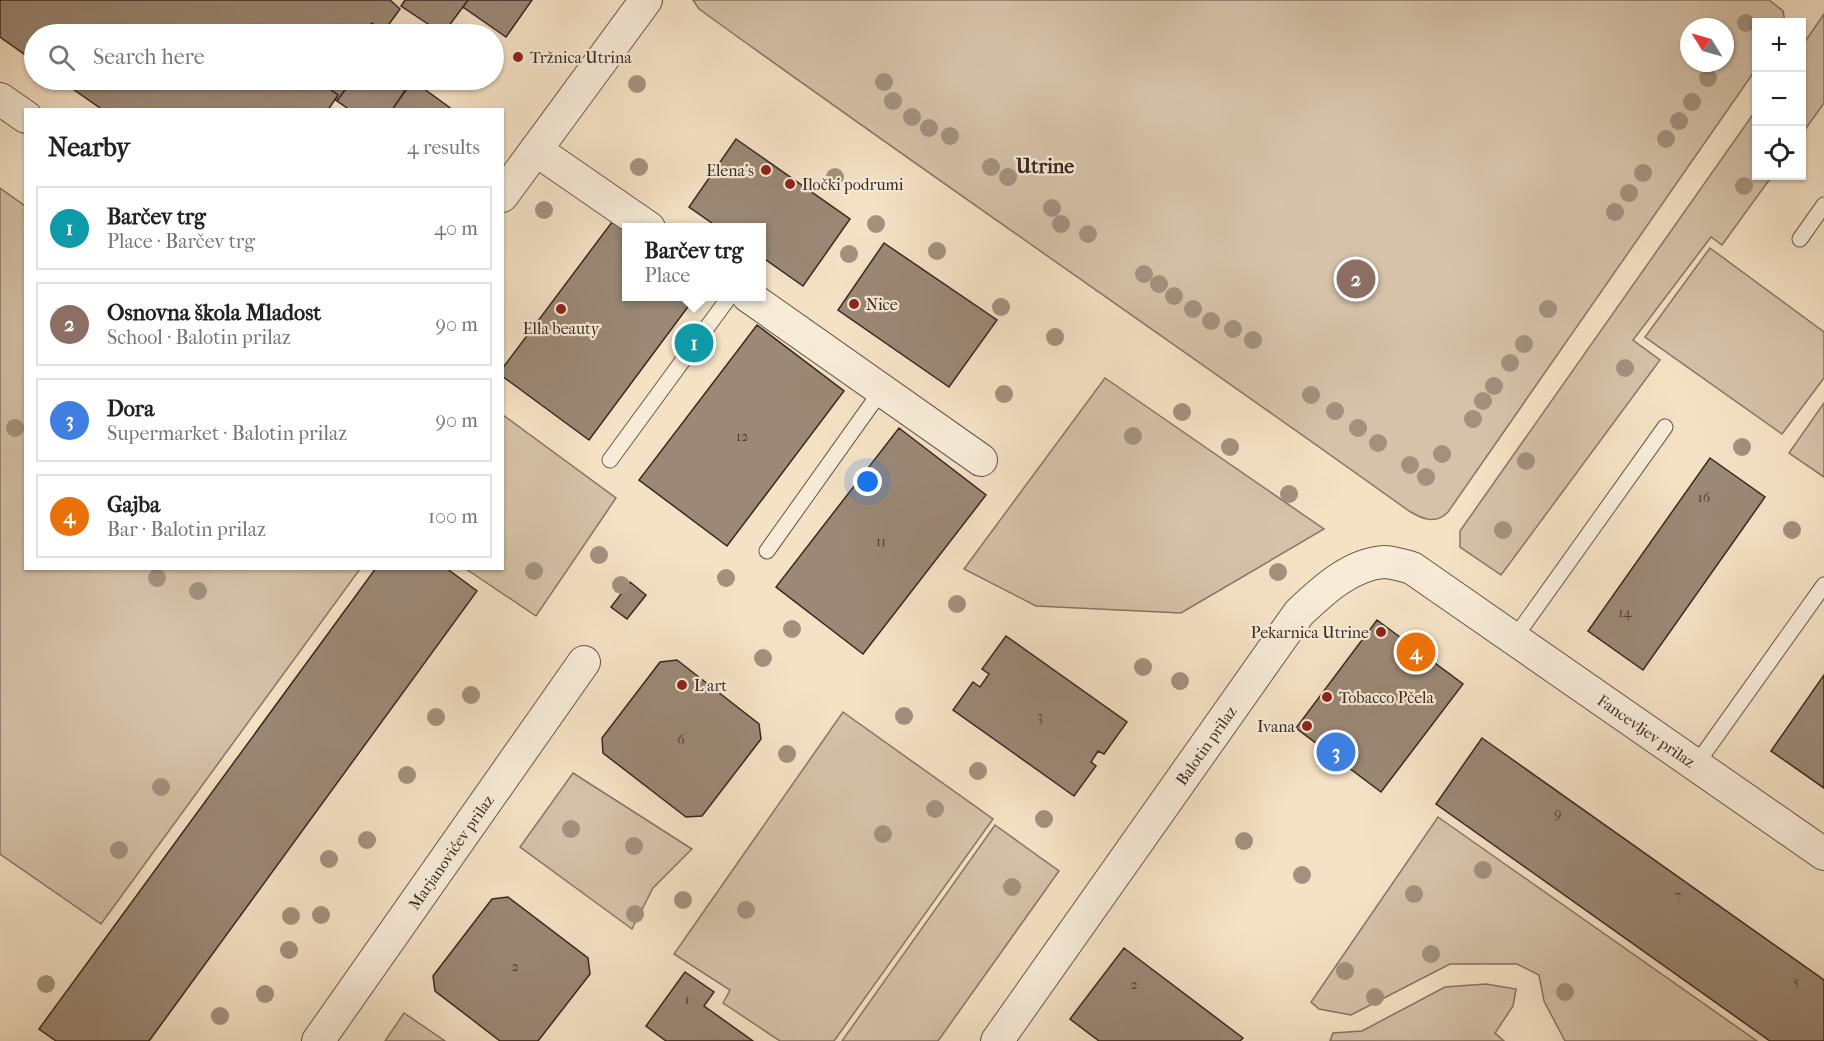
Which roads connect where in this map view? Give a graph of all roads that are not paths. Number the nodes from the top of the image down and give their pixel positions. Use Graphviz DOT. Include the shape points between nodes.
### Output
graph roads {
  1 [pos="646,0"];
  2 [pos="0,99"];
  3 [pos="24,116"];
  4 [pos="536,150"];
  5 [pos="504,193"];
  6 [pos="1824,205"];
  7 [pos="642,223"];
  8 [pos="1800,239"];
  9 [pos="727,301"];
  10 [pos="754,301"];
  11 [pos="881,391"];
  12 [pos="1665,427"];
  13 [pos="610,460"];
  14 [pos="981,460"];
  15 [pos="767,551"];
  16 [pos="1824,585"];
  17 [pos="1468,606"];
  18 [pos="1512,639"];
  19 [pos="584,662"];
  20 [pos="1695,766"];
  21 [pos="1824,854"];
  22 [pos="318,1041"];
  23 [pos="997,1041"];
  1 -- 4 [label="street"];
  2 -- 3 [label="street"];
  4 -- 5 [label="street"];
  4 -- 7 [label="street"];
  6 -- 8 [label="lane"];
  9 -- 13 [label="lane"];
  10 -- 11 [label="street"];
  11 -- 14 [label="street"];
  11 -- 15 [label="lane"];
  12 -- 18 [label="lane"];
  16 -- 20 [label="lane"];
  17 -- 18 [label="street, Fancevljev prilaz"];
  17 -- 23 [label="street, Balotin prilaz" via="1412,568 1385,562 1357,569 1323,589 1299,613"];
  18 -- 20 [label="street, Fancevljev prilaz"];
  19 -- 22 [label="street, Marjanovićev prilaz"];
  20 -- 21 [label="street, Fancevljev prilaz"];
}
